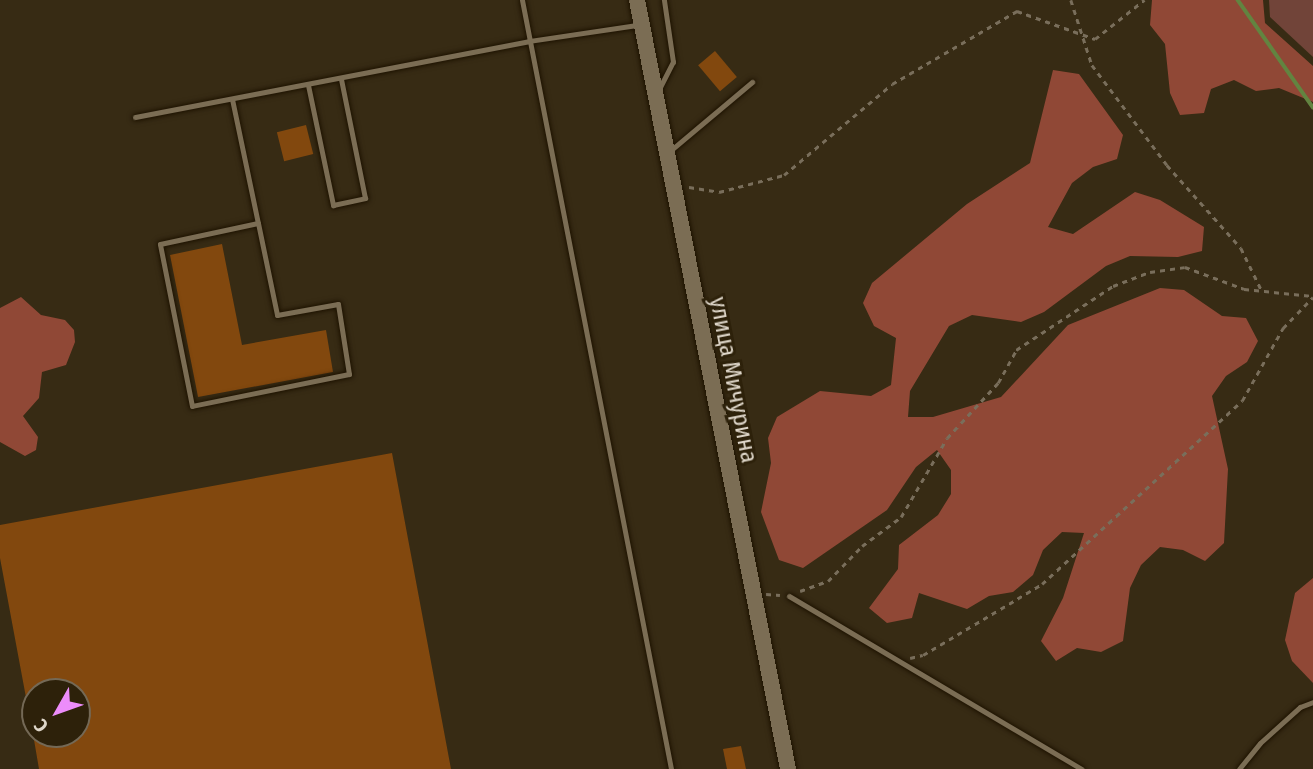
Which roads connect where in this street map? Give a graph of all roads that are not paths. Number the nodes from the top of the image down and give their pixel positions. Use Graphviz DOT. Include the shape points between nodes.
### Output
graph roads {
  1 [pos="522,0"];
  2 [pos="637,0"];
  3 [pos="664,0"];
  4 [pos="641,25"];
  5 [pos="529,41"];
  6 [pos="341,79"];
  7 [pos="752,82"];
  8 [pos="308,85"];
  9 [pos="655,98"];
  10 [pos="232,99"];
  11 [pos="135,117"];
  12 [pos="666,154"];
  13 [pos="258,223"];
  14 [pos="789,596"];
  15 [pos="1313,702"];
  16 [pos="671,769"];
  17 [pos="788,769"];
  18 [pos="1082,769"];
  19 [pos="1239,769"];
  1 -- 5 [label="lane"];
  2 -- 4 [label="main road, улица Мичурина"];
  3 -- 9 [label="lane" via="673,62"];
  4 -- 5 [label="lane"];
  4 -- 9 [label="main road, улица Мичурина"];
  5 -- 6 [label="lane"];
  5 -- 16 [label="lane" via="558,167"];
  6 -- 8 [label="lane"];
  6 -- 8 [label="lane" via="365,198 333,205"];
  7 -- 12 [label="lane"];
  8 -- 10 [label="lane"];
  9 -- 12 [label="main road, улица Мичурина"];
  10 -- 11 [label="lane"];
  10 -- 13 [label="lane"];
  12 -- 17 [label="main road, улица Мичурина"];
  13 -- 13 [label="lane" via="160,244 192,406 349,374 338,304 278,315"];
  14 -- 18 [label="lane"];
  15 -- 19 [label="lane" via="1300,707 1260,743"];
}
